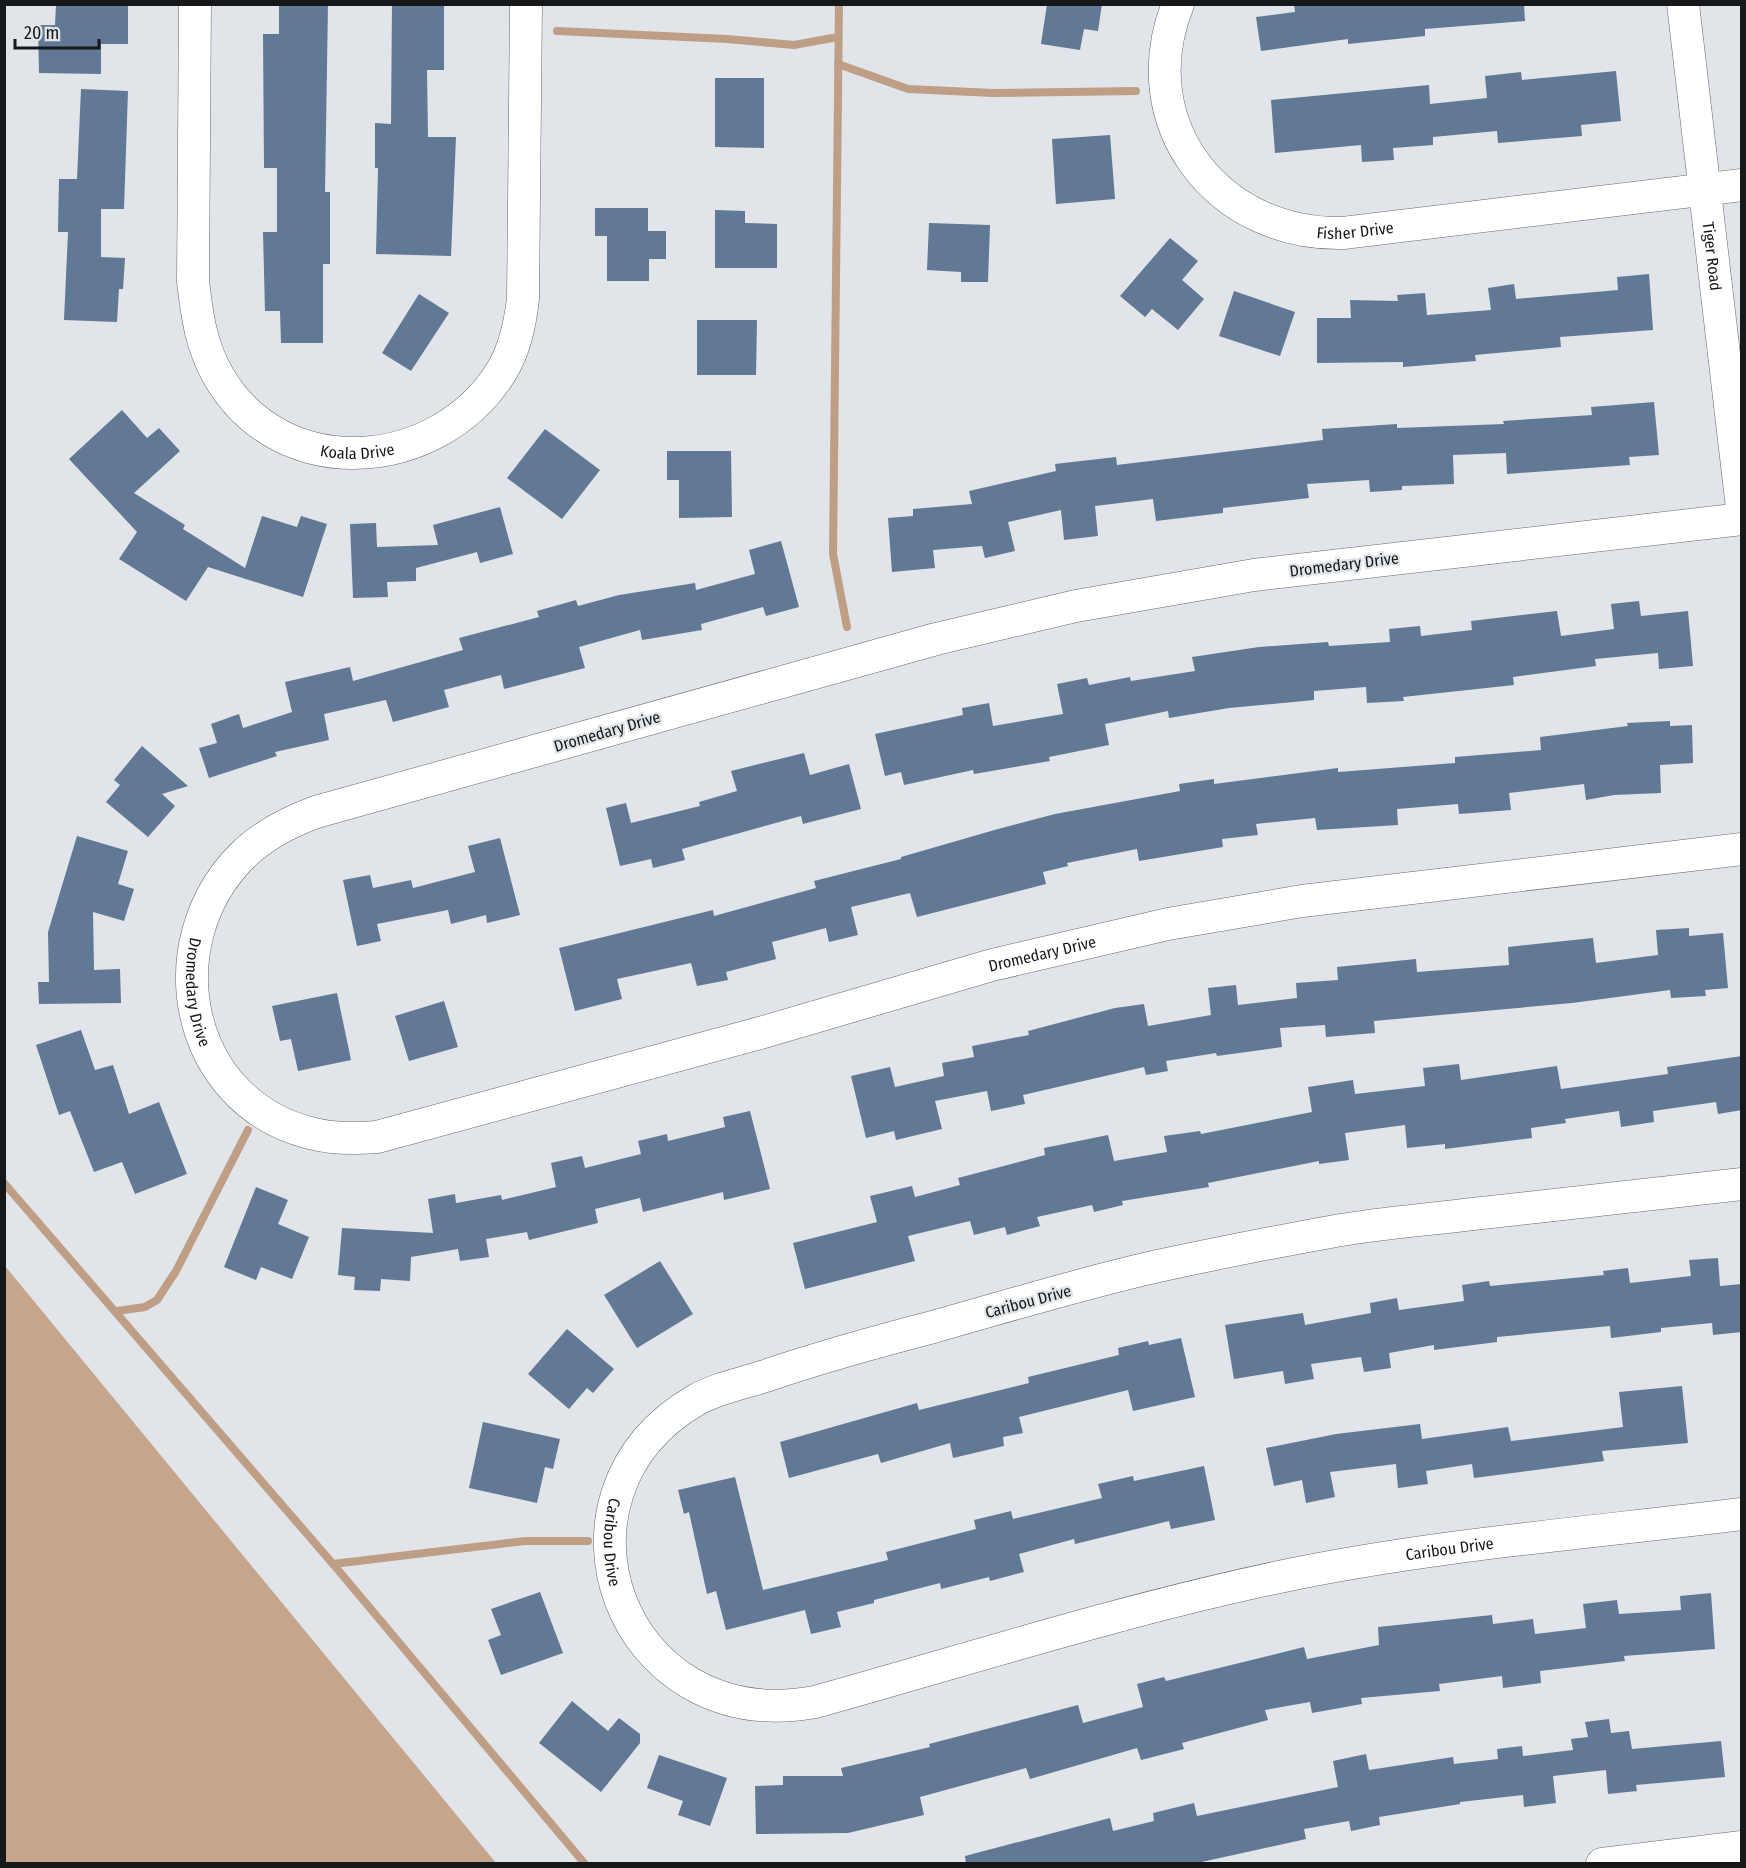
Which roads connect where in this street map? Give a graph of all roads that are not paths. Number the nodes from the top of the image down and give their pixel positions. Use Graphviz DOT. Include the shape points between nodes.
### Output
graph roads {
  1 [pos="195,4"];
  2 [pos="526,4"];
  3 [pos="1178,4"];
  4 [pos="1683,4"];
  5 [pos="1742,185"];
  6 [pos="1705,188"];
  7 [pos="1742,508"];
  8 [pos="1742,519"];
  9 [pos="1742,849"];
  10 [pos="1742,1184"];
  11 [pos="1742,1514"];
  12 [pos="1742,1847"];
  13 [pos="1602,1863"];
  1 -- 2 [label="street, Koala Drive" via="193,281 198,322 208,355 236,400 262,423 301,444 353,454 405,446 462,416 477,403 510,355 523,298"];
  3 -- 6 [label="street, Fisher Drive" via="1169,27 1164,60 1165,93 1174,125 1190,158 1216,188 1239,207 1266,220 1304,231 1344,232"];
  4 -- 6 [label="street, Tiger Road"];
  5 -- 6 [label="street, Fisher Drive"];
  6 -- 7 [label="street, Tiger Road"];
  8 -- 9 [label="street, Dromedary Drive" via="1265,574 1076,606 936,639 316,812 264,837 224,878 196,934 190,966 192,998 199,1030 217,1065 248,1100 276,1119 308,1133 377,1137 760,1033 992,965 1168,924 1302,901"];
  10 -- 11 [label="street, Caribou Drive" via="1344,1230 1155,1267 820,1357 701,1397 657,1430 627,1474 617,1500 611,1554 622,1607 635,1632 662,1663 714,1695 774,1707 815,1702 1167,1603 1280,1577 1394,1556"];
  12 -- 13 [label="street"];
}
